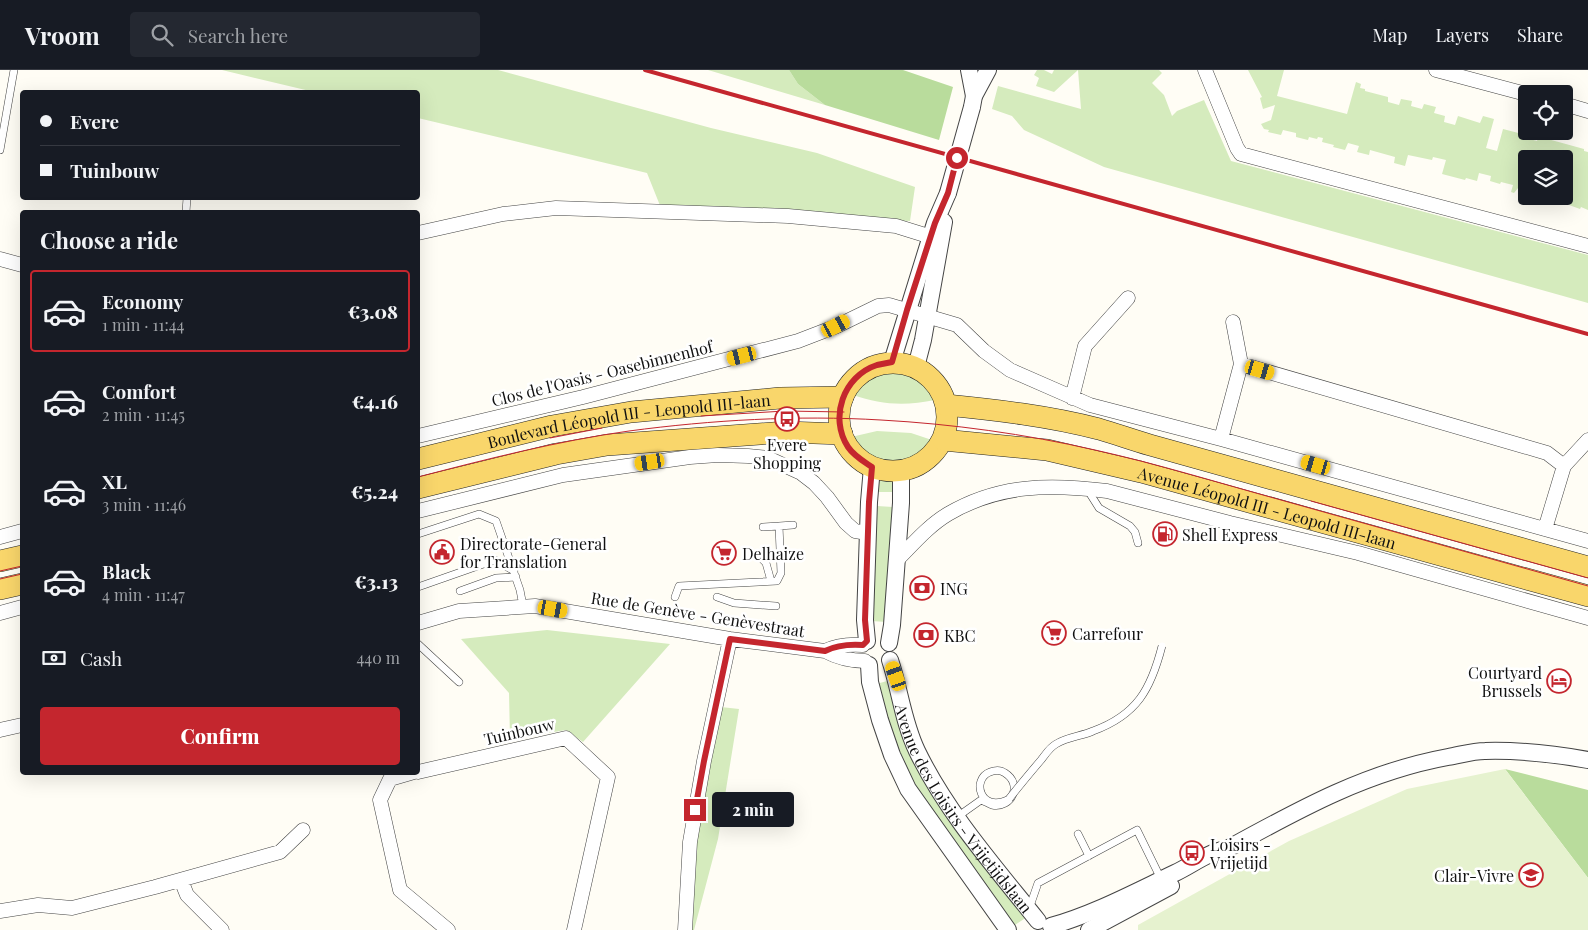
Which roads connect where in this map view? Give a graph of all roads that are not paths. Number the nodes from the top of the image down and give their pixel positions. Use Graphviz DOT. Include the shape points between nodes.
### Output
graph roads {
  1 [pos="14,70"];
  2 [pos="969,70"];
  3 [pos="988,70"];
  4 [pos="1205,70"];
  5 [pos="1436,70"];
  6 [pos="1518,92"];
  7 [pos="973,101"];
  8 [pos="1573,107"];
  9 [pos="1588,111"];
  10 [pos="0,150"];
  11 [pos="420,233"];
  12 [pos="936,239"];
  13 [pos="1588,246"];
  14 [pos="0,259"];
  15 [pos="20,264"];
  16 [pos="1128,298"];
  17 [pos="907,310"];
  18 [pos="927,316"];
  19 [pos="1233,322"];
  20 [pos="892,362"];
  21 [pos="1241,364"];
  22 [pos="916,367"];
  23 [pos="843,397"];
  24 [pos="1072,398"];
  25 [pos="946,405"];
  26 [pos="842,434"];
  27 [pos="420,436"];
  28 [pos="1221,438"];
  29 [pos="942,440"];
  30 [pos="1588,440"];
  31 [pos="420,459"];
  32 [pos="1564,466"];
  33 [pos="872,467"];
  34 [pos="901,471"];
  35 [pos="420,488"];
  36 [pos="1086,489"];
  37 [pos="420,511"];
  38 [pos="793,525"];
  39 [pos="779,526"];
  40 [pos="763,527"];
  41 [pos="1545,529"];
  42 [pos="20,532"];
  43 [pos="420,533"];
  44 [pos="868,533"];
  45 [pos="0,537"];
  46 [pos="1588,541"];
  47 [pos="1138,543"];
  48 [pos="20,556"];
  49 [pos="762,559"];
  50 [pos="897,560"];
  51 [pos="0,561"];
  52 [pos="1588,567"];
  53 [pos="515,574"];
  54 [pos="770,581"];
  55 [pos="20,585"];
  56 [pos="420,586"];
  57 [pos="0,590"];
  58 [pos="460,591"];
  59 [pos="1588,596"];
  60 [pos="675,597"];
  61 [pos="717,597"];
  62 [pos="523,606"];
  63 [pos="776,606"];
  64 [pos="20,607"];
  65 [pos="0,612"];
  66 [pos="1588,618"];
  67 [pos="420,622"];
  68 [pos="730,639"];
  69 [pos="890,643"];
  70 [pos="420,646"];
  71 [pos="1162,646"];
  72 [pos="866,653"];
  73 [pos="890,660"];
  74 [pos="459,682"];
  75 [pos="20,725"];
  76 [pos="0,730"];
  77 [pos="1588,760"];
  78 [pos="420,772"];
  79 [pos="404,775"];
  80 [pos="957,817"];
  81 [pos="303,830"];
  82 [pos="1078,834"];
  83 [pos="1227,850"];
  84 [pos="1088,856"];
  85 [pos="181,880"];
  86 [pos="1161,880"];
  87 [pos="0,911"];
  88 [pos="1043,922"];
  89 [pos="1107,926"];
  90 [pos="222,930"];
  91 [pos="448,930"];
  92 [pos="574,930"];
  93 [pos="685,930"];
  94 [pos="1008,930"];
  95 [pos="1017,930"];
  96 [pos="1090,930"];
  1 -- 10 [label="lane"];
  2 -- 7 [label="street"];
  3 -- 7 [label="street"];
  4 -- 13 [label="street" via="1241,154"];
  5 -- 6 [label="street"];
  7 -- 12 [label="street, bridge"];
  8 -- 9 [label="street"];
  11 -- 12 [label="street" via="502,214 556,208 788,216 896,226"];
  12 -- 17 [label="street"];
  12 -- 18 [label="street"];
  14 -- 15 [label="street"];
  16 -- 24 [label="street" via="1085,346"];
  17 -- 18 [label="street, Clos de l'Oasis - Oasebinnenhof"];
  17 -- 20 [label="street"];
  17 -- 27 [label="street, Clos de l'Oasis - Oasebinnenhof" via="878,306 798,341"];
  18 -- 22 [label="street"];
  18 -- 24 [label="street, Clos de l'Oasis - Oasebinnenhof" via="957,325 1010,370"];
  19 -- 21 [label="street"];
  20 -- 22 [label="main road"];
  20 -- 23 [label="main road" via="862,372"];
  21 -- 28 [label="street"];
  21 -- 32 [label="street" via="1547,453"];
  22 -- 25 [label="main road" via="936,383"];
  23 -- 26 [label="main road" via="839,411"];
  23 -- 31 [label="main road, Boulevard Léopold III - Leopold III-laan" via="780,398 631,412 552,426"];
  24 -- 28 [label="street, Clos de l'Oasis - Oasebinnenhof"];
  25 -- 29 [label="main road" via="947,426"];
  25 -- 52 [label="main road, Avenue Léopold III - Leopold III-laan" via="1033,416 1100,430"];
  26 -- 33 [label="main road" via="848,447"];
  26 -- 35 [label="main road, Boulevard Léopold III - Leopold III-laan" via="786,432 607,445 556,454"];
  28 -- 41 [label="street, Clos de l'Oasis - Oasebinnenhof"];
  29 -- 34 [label="main road" via="926,461"];
  29 -- 59 [label="main road, Avenue Léopold III - Leopold III-laan" via="1047,450 1097,461"];
  30 -- 32 [label="street"];
  32 -- 41 [label="street"];
  33 -- 34 [label="main road"];
  33 -- 44 [label="street, Avenue des Loisirs - Vrijetijdslaan"];
  34 -- 50 [label="street"];
  36 -- 47 [label="lane" via="1099,508 1130,526"];
  36 -- 50 [label="street" via="1041,487 985,497 928,528"];
  36 -- 66 [label="street" via="1107,491 1358,553"];
  37 -- 44 [label="street" via="563,476 718,454 768,458 801,473 827,497 846,523 855,531"];
  38 -- 39 [label="lane"];
  39 -- 40 [label="lane"];
  39 -- 54 [label="lane" via="781,573 777,581"];
  41 -- 46 [label="street, Clos de l'Oasis - Oasebinnenhof"];
  42 -- 45 [label="street"];
  43 -- 53 [label="lane" via="479,514 496,522"];
  44 -- 72 [label="street, Avenue des Loisirs - Vrijetijdslaan"];
  48 -- 51 [label="main road"];
  49 -- 54 [label="lane"];
  50 -- 69 [label="street"];
  53 -- 56 [label="lane" via="495,560"];
  53 -- 58 [label="lane"];
  53 -- 62 [label="lane"];
  54 -- 60 [label="lane" via="679,586"];
  55 -- 57 [label="main road"];
  61 -- 63 [label="lane" via="734,603"];
  62 -- 67 [label="street, Rue de Genève - Genèvestraat" via="459,611"];
  62 -- 68 [label="street, Rue de Genève - Genèvestraat"];
  64 -- 65 [label="street"];
  68 -- 72 [label="street, Rue de Genève - Genèvestraat" via="825,651 834,646 852,644"];
  68 -- 93 [label="street" via="690,842"];
  69 -- 72 [label="street" via="876,637"];
  69 -- 73 [label="street"];
  70 -- 74 [label="lane"];
  71 -- 80 [label="lane, bridge" via="1151,682 1132,708 1115,722 1057,743 1047,752 1009,800 1000,804 984,798 980,782 986,774 995,770 1005,772 1015,790 1011,799 1003,805 992,805 982,800"];
  72 -- 73 [label="street" via="878,667"];
  72 -- 94 [label="street, Avenue des Loisirs - Vrijetijdslaan" via="880,720 908,789"];
  73 -- 80 [label="street, Avenue des Loisirs - Vrijetijdslaan" via="916,750 939,793"];
  75 -- 76 [label="street"];
  77 -- 83 [label="street" via="1485,750 1429,760 1354,784 1300,809"];
  78 -- 92 [label="street, Tuinbouw" via="566,738 608,777"];
  79 -- 91 [label="street" via="390,779 380,800 400,890"];
  80 -- 88 [label="street, Avenue des Loisirs - Vrijetijdslaan"];
  81 -- 85 [label="street" via="280,852"];
  82 -- 84 [label="lane"];
  83 -- 86 [label="street" via="1217,851"];
  83 -- 89 [label="street" via="1221,858"];
  84 -- 86 [label="lane" via="1136,830"];
  84 -- 88 [label="lane" via="1038,883"];
  85 -- 87 [label="street" via="72,908 38,905"];
  85 -- 90 [label="street" via="187,895"];
  86 -- 88 [label="street" via="1084,915"];
  88 -- 95 [label="street" via="1028,923"];
  89 -- 96 [label="street"];
}
